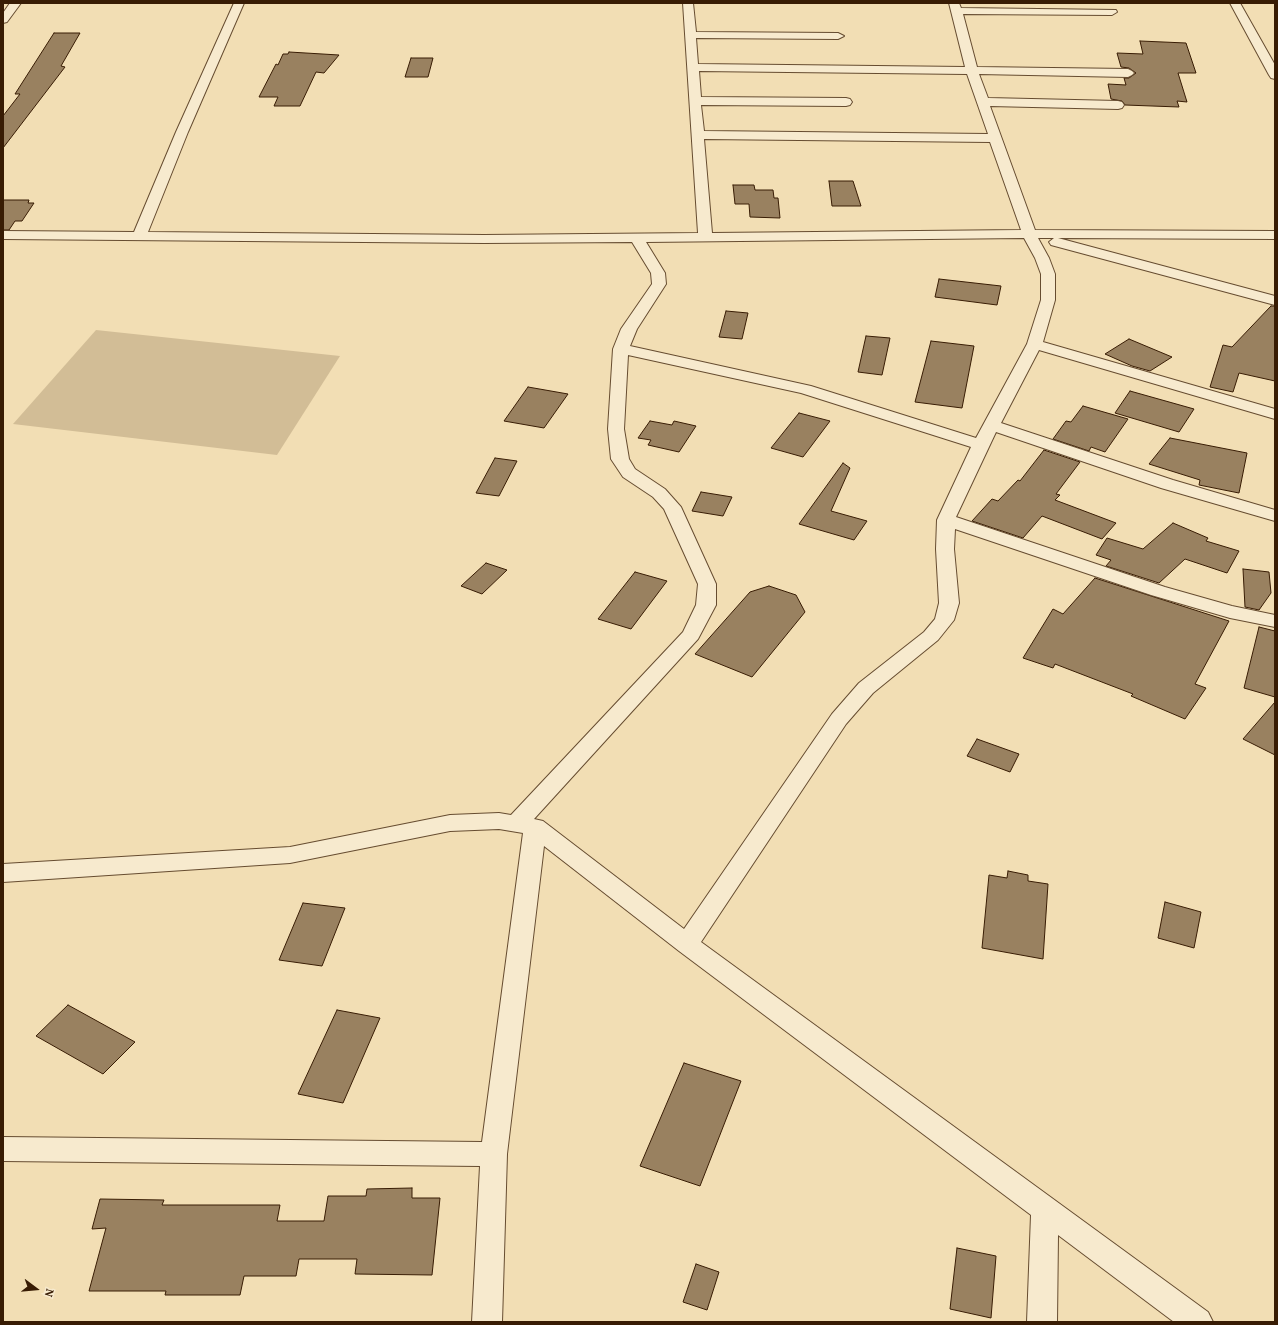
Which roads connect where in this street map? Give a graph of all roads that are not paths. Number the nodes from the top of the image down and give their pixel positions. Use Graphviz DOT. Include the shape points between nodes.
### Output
graph roads {
  1 [pos="16,3"];
  2 [pos="239,3"];
  3 [pos="688,3"];
  4 [pos="1235,3"];
  5 [pos="955,7"];
  6 [pos="1112,12"];
  7 [pos="3,20"];
  8 [pos="690,36"];
  9 [pos="838,36"];
  10 [pos="692,67"];
  11 [pos="972,70"];
  12 [pos="1128,73"];
  13 [pos="1275,75"];
  14 [pos="695,100"];
  15 [pos="846,102"];
  16 [pos="983,102"];
  17 [pos="1118,105"];
  18 [pos="698,135"];
  19 [pos="996,138"];
  20 [pos="1029,234"];
  21 [pos="3,235"];
  22 [pos="1275,235"];
  23 [pos="139,237"];
  24 [pos="705,237"];
  25 [pos="637,238"];
  26 [pos="1275,301"];
  27 [pos="1035,344"];
  28 [pos="621,349"];
  29 [pos="1275,414"];
  30 [pos="991,425"];
  31 [pos="981,445"];
  32 [pos="1275,516"];
  33 [pos="946,520"];
  34 [pos="1275,621"];
  35 [pos="525,826"];
  36 [pos="3,873"];
  37 [pos="687,944"];
  38 [pos="3,1149"];
  39 [pos="494,1154"];
  40 [pos="1045,1209"];
  41 [pos="487,1322"];
  42 [pos="1042,1322"];
  43 [pos="1198,1322"];
  1 -- 7 [label="street"];
  2 -- 23 [label="street"];
  3 -- 8 [label="street"];
  4 -- 13 [label="street"];
  5 -- 6 [label="street"];
  5 -- 11 [label="street"];
  8 -- 9 [label="street"];
  8 -- 10 [label="street"];
  10 -- 11 [label="street"];
  10 -- 14 [label="street"];
  11 -- 12 [label="street"];
  11 -- 16 [label="street"];
  14 -- 15 [label="street"];
  14 -- 18 [label="street"];
  16 -- 17 [label="street"];
  16 -- 19 [label="street"];
  18 -- 19 [label="street"];
  18 -- 24 [label="street"];
  19 -- 20 [label="street"];
  20 -- 22 [label="street"];
  20 -- 24 [label="street"];
  20 -- 26 [label="street"];
  20 -- 27 [label="street" via="1048,274 1048,300"];
  21 -- 23 [label="street"];
  23 -- 25 [label="street"];
  24 -- 25 [label="street"];
  25 -- 28 [label="street" via="658,273 658,284 629,329"];
  27 -- 29 [label="street"];
  27 -- 30 [label="street"];
  28 -- 31 [label="street" via="806,389"];
  28 -- 35 [label="street" via="616,429 620,459 629,473 659,493 672,507 707,584 706,606 691,635"];
  30 -- 31 [label="street"];
  30 -- 32 [label="street" via="1167,484"];
  31 -- 33 [label="street"];
  33 -- 34 [label="street" via="1158,591 1230,612"];
  33 -- 37 [label="street" via="948,603 944,620 931,636 866,688 839,719"];
  35 -- 36 [label="street" via="499,821 450,823 290,855"];
  35 -- 37 [label="street"];
  35 -- 39 [label="street"];
  37 -- 40 [label="street"];
  38 -- 39 [label="street"];
  39 -- 41 [label="street"];
  40 -- 42 [label="street"];
  40 -- 43 [label="street"];
}
